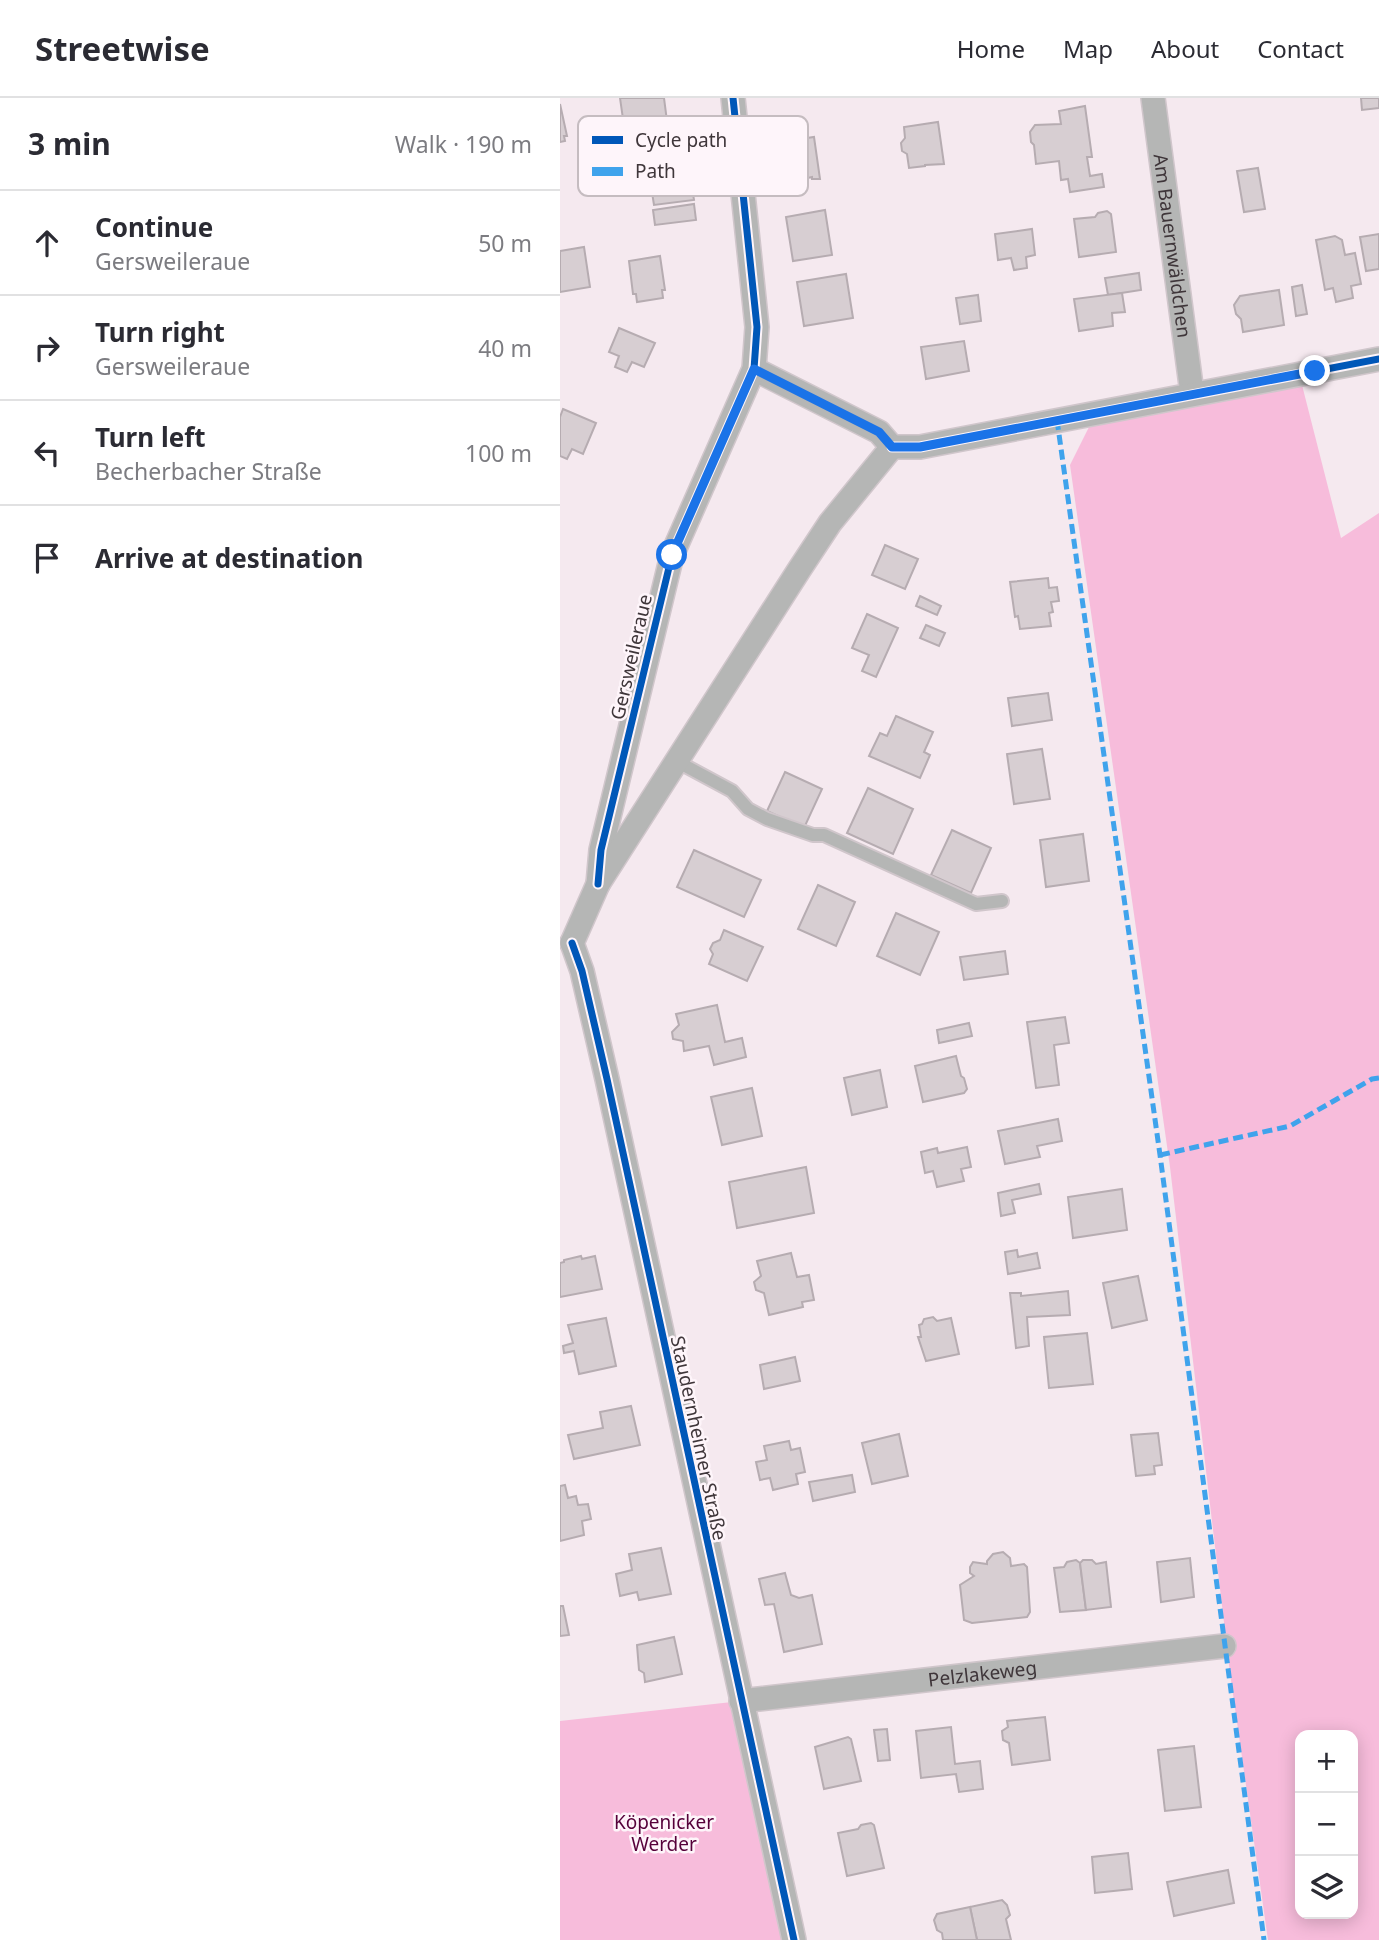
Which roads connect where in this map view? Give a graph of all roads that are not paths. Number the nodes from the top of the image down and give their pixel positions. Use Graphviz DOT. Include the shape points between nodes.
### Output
graph roads {
  1 [pos="733,98"];
  2 [pos="1153,98"];
  3 [pos="735,116"];
  4 [pos="743,196"];
  5 [pos="1379,359"];
  6 [pos="754,369"];
  7 [pos="1192,393"];
  8 [pos="892,447"];
  9 [pos="678,762"];
  10 [pos="598,884"];
  11 [pos="1002,901"];
  12 [pos="566,947"];
  13 [pos="1224,1646"];
  14 [pos="741,1701"];
  15 [pos="794,1940"];
  1 -- 3 [label="street, Gersweileraue"];
  2 -- 7 [label="street, Am Bauernwäldchen"];
  4 -- 6 [label="street, Gersweileraue" via="757,327"];
  5 -- 7 [label="street"];
  6 -- 8 [label="street" via="879,432"];
  6 -- 10 [label="street, Gersweileraue" via="672,555 601,850"];
  7 -- 8 [label="street" via="920,447"];
  8 -- 9 [label="street, Gersweileraue" via="830,523"];
  9 -- 10 [label="street, Gersweileraue"];
  9 -- 11 [label="lane" via="732,791 748,809 767,819 824,835 976,904"];
  10 -- 12 [label="street, Gersweileraue"];
  12 -- 14 [label="street, Staudernheimer Straße" via="582,971"];
  13 -- 14 [label="street, Pelzlakeweg"];
  14 -- 15 [label="street, Staudernheimer Straße"];
}
